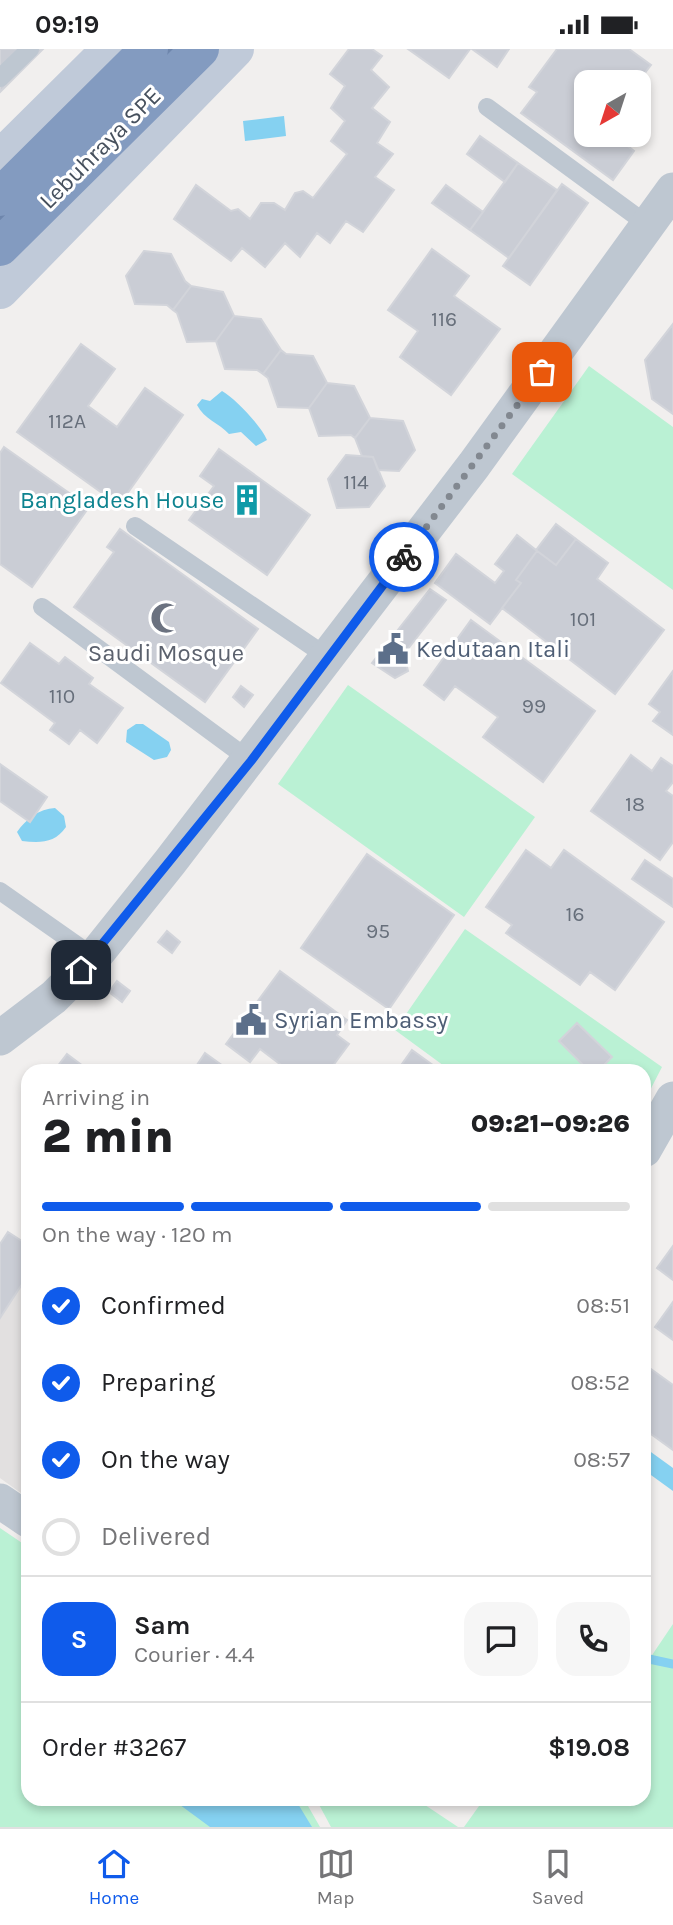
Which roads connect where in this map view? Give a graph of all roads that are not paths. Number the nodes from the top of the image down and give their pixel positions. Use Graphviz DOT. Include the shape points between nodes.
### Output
graph roads {
  1 [pos="30,49"];
  2 [pos="111,49"];
  3 [pos="149,49"];
  4 [pos="160,49"];
  5 [pos="200,49"];
  6 [pos="235,49"];
  7 [pos="0,78"];
  8 [pos="487,107"];
  9 [pos="0,159"];
  10 [pos="112,176"];
  11 [pos="673,190"];
  12 [pos="0,197"];
  13 [pos="0,210"];
  14 [pos="648,225"];
  15 [pos="0,247"];
  16 [pos="0,271"];
  17 [pos="0,290"];
  18 [pos="135,526"];
  19 [pos="41,607"];
  20 [pos="329,658"];
  21 [pos="251,761"];
  22 [pos="0,891"];
  23 [pos="94,957"];
  24 [pos="0,1038"];
  25 [pos="673,1099"];
  26 [pos="651,1138"];
  27 [pos="0,1501"];
  28 [pos="21,1515"];
  1 -- 7 [label="lane"];
  2 -- 9 [label="street"];
  3 -- 12 [label="highway, Lebuhraya SPE"];
  4 -- 13 [label="street"];
  5 -- 15 [label="highway, Lebuhraya SPE"];
  6 -- 10 [label="street"];
  8 -- 14 [label="lane"];
  10 -- 16 [label="street" via="52,221"];
  10 -- 17 [label="street"];
  11 -- 14 [label="street"];
  14 -- 20 [label="street"];
  18 -- 20 [label="lane"];
  19 -- 21 [label="lane"];
  20 -- 21 [label="street"];
  21 -- 23 [label="street"];
  22 -- 23 [label="lane"];
  23 -- 24 [label="street" via="54,997"];
  25 -- 26 [label="street"];
  27 -- 28 [label="street"];
}
